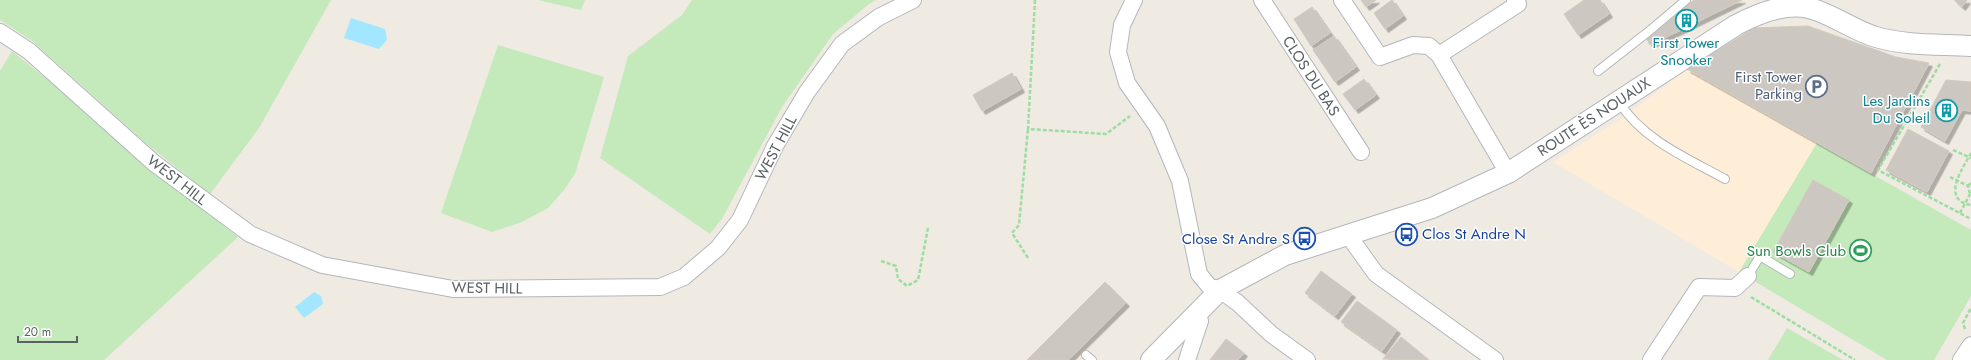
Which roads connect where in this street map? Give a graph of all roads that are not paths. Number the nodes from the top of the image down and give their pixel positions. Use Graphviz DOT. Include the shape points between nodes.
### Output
graph roads {
  1 [pos="913,0"];
  2 [pos="1134,0"];
  3 [pos="1262,0"];
  4 [pos="1342,0"];
  5 [pos="1515,0"];
  6 [pos="1686,0"];
  7 [pos="0,32"];
  8 [pos="1971,46"];
  9 [pos="1439,55"];
  10 [pos="1598,71"];
  11 [pos="1619,102"];
  12 [pos="1361,152"];
  13 [pos="1508,173"];
  14 [pos="1725,179"];
  15 [pos="1348,235"];
  16 [pos="1790,274"];
  17 [pos="1748,276"];
  18 [pos="1220,290"];
  19 [pos="1197,312"];
  20 [pos="1971,345"];
  21 [pos="1151,360"];
  22 [pos="1187,360"];
  23 [pos="1307,360"];
  24 [pos="1495,360"];
  25 [pos="1651,360"];
  26 [pos="1961,360"];
  1 -- 7 [label="street, WEST HILL" via="879,16 842,44 807,92 775,146 740,220 718,248 690,272 660,287 453,289 322,265 250,234 154,163 29,51"];
  2 -- 18 [label="street" via="1122,25 1118,52 1127,83 1157,126 1180,181 1199,274 1209,286"];
  3 -- 12 [label="street, CLOS DU BAS"];
  4 -- 9 [label="street" via="1380,57 1413,45 1429,46"];
  5 -- 9 [label="street" via="1518,4"];
  6 -- 10 [label="lane"];
  8 -- 11 [label="street, ROUTE ÈS NOUAUX" via="1898,42 1875,37 1809,8 1789,7 1756,15 1736,25"];
  9 -- 13 [label="street"];
  11 -- 13 [label="street, ROUTE ÈS NOUAUX"];
  11 -- 14 [label="lane" via="1627,115 1654,139"];
  13 -- 15 [label="street, ROUTE ÈS NOUAUX" via="1432,208"];
  15 -- 18 [label="street, ROUTE ÈS NOUAUX" via="1285,255"];
  15 -- 24 [label="street" via="1376,274"];
  16 -- 17 [label="lane" via="1760,256"];
  17 -- 25 [label="street" via="1735,288 1699,287"];
  18 -- 19 [label="street, ROUTE ÈS NOUAUX"];
  18 -- 23 [label="street" via="1271,334"];
  19 -- 21 [label="street, ROUTE ÈS NOUAUX"];
  19 -- 22 [label="street" via="1200,321"];
  20 -- 26 [label="street"];
}
